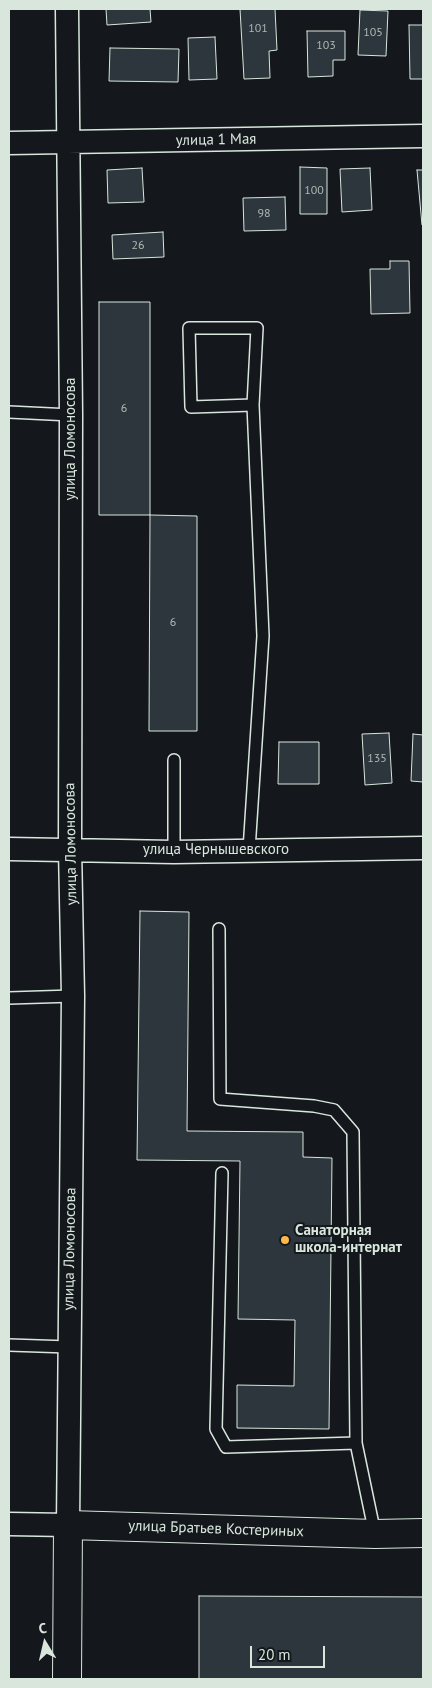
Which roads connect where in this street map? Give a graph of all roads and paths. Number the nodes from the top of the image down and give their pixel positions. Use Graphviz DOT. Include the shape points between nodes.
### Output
graph roads {
  1 [pos="67,9"];
  2 [pos="423,136"];
  3 [pos="9,143"];
  4 [pos="67,143"];
  5 [pos="253,405"];
  6 [pos="9,412"];
  7 [pos="71,415"];
  8 [pos="174,760"];
  9 [pos="423,848"];
  10 [pos="9,849"];
  11 [pos="70,849"];
  12 [pos="249,850"];
  13 [pos="174,852"];
  14 [pos="220,929"];
  15 [pos="73,996"];
  16 [pos="9,998"];
  17 [pos="222,1173"];
  18 [pos="9,1345"];
  19 [pos="69,1347"];
  20 [pos="356,1443"];
  21 [pos="9,1524"];
  22 [pos="68,1524"];
  23 [pos="423,1533"];
  24 [pos="376,1534"];
  25 [pos="67,1679"];
  1 -- 4 [label="street, улица Ломоносова"];
  2 -- 4 [label="street, улица 1 Мая"];
  3 -- 4 [label="street, улица 1 Мая"];
  4 -- 7 [label="street, улица Ломоносова"];
  5 -- 5 [label="lane" via="257,328 189,328 191,407"];
  5 -- 12 [label="lane" via="263,636"];
  6 -- 7 [label="lane"];
  7 -- 11 [label="street, улица Ломоносова"];
  8 -- 13 [label="lane"];
  9 -- 12 [label="street, улица Чернышевского"];
  10 -- 11 [label="street, улица Чернышевского"];
  11 -- 13 [label="street, улица Чернышевского"];
  11 -- 15 [label="street, улица Ломоносова"];
  12 -- 13 [label="street, улица Чернышевского"];
  14 -- 20 [label="lane" via="220,1099 334,1110 353,1132"];
  15 -- 16 [label="lane"];
  15 -- 19 [label="street, улица Ломоносова"];
  17 -- 20 [label="lane" via="216,1430 226,1448"];
  18 -- 19 [label="lane"];
  19 -- 22 [label="street, улица Ломоносова"];
  20 -- 24 [label="lane"];
  21 -- 22 [label="street, улица Братьев Костериных"];
  22 -- 24 [label="street, улица Братьев Костериных"];
  22 -- 25 [label="street, улица Ломоносова"];
  23 -- 24 [label="street, улица Братьев Костериных"];
}
